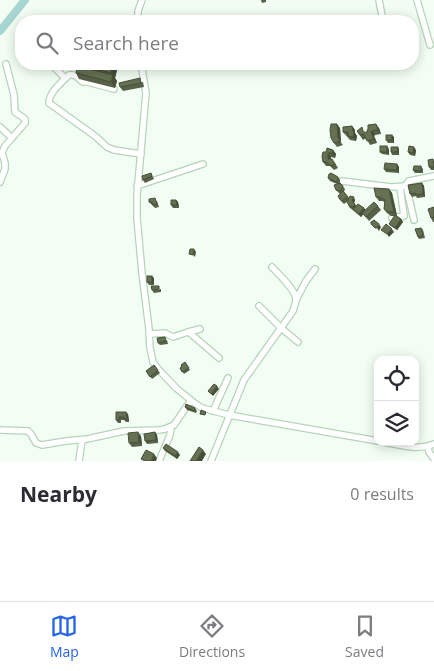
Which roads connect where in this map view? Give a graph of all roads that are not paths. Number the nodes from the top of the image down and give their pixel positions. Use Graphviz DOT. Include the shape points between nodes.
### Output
graph roads {
  1 [pos="142,0"];
  2 [pos="379,0"];
  3 [pos="417,0"];
  4 [pos="138,15"];
  5 [pos="382,15"];
  6 [pos="430,45"];
  7 [pos="6,64"];
  8 [pos="57,70"];
  9 [pos="142,70"];
  10 [pos="66,78"];
  11 [pos="114,89"];
  12 [pos="0,127"];
  13 [pos="12,138"];
  14 [pos="140,154"];
  15 [pos="203,164"];
  16 [pos="434,176"];
  17 [pos="342,181"];
  18 [pos="0,182"];
  19 [pos="138,186"];
  20 [pos="403,187"];
  21 [pos="392,218"];
  22 [pos="414,220"];
  23 [pos="272,267"];
  24 [pos="315,269"];
  25 [pos="296,300"];
  26 [pos="259,306"];
  27 [pos="281,328"];
  28 [pos="200,329"];
  29 [pos="188,332"];
  30 [pos="150,334"];
  31 [pos="298,342"];
  32 [pos="219,358"];
  33 [pos="228,378"];
  34 [pos="191,400"];
  35 [pos="213,411"];
  36 [pos="229,415"];
  37 [pos="171,427"];
  38 [pos="0,430"];
  39 [pos="82,440"];
  40 [pos="374,440"];
  41 [pos="431,445"];
  42 [pos="406,446"];
  43 [pos="434,459"];
  44 [pos="79,461"];
  45 [pos="159,461"];
  46 [pos="211,461"];
  1 -- 4 [label="street"];
  2 -- 5 [label="street"];
  3 -- 6 [label="street"];
  7 -- 13 [label="street" via="15,112 25,119"];
  8 -- 10 [label="street"];
  9 -- 14 [label="street" via="146,93"];
  10 -- 11 [label="street" via="69,74 78,73 83,82"];
  10 -- 14 [label="street" via="51,94 49,103 107,147"];
  12 -- 13 [label="street"];
  13 -- 18 [label="street" via="2,153 5,170"];
  14 -- 19 [label="street"];
  15 -- 19 [label="street"];
  16 -- 20 [label="street" via="409,181"];
  17 -- 20 [label="street"];
  19 -- 30 [label="street" via="137,218"];
  20 -- 21 [label="street" via="404,216"];
  20 -- 22 [label="street"];
  23 -- 25 [label="street" via="296,295"];
  24 -- 25 [label="street"];
  25 -- 27 [label="street" via="293,311"];
  26 -- 27 [label="street"];
  27 -- 31 [label="street"];
  27 -- 36 [label="street" via="244,380"];
  28 -- 29 [label="street"];
  29 -- 30 [label="street" via="174,337 165,333"];
  29 -- 32 [label="street"];
  30 -- 34 [label="street" via="153,362"];
  33 -- 35 [label="street"];
  34 -- 35 [label="street"];
  34 -- 37 [label="street"];
  35 -- 36 [label="street"];
  36 -- 40 [label="street"];
  36 -- 46 [label="street"];
  37 -- 39 [label="street"];
  37 -- 45 [label="street"];
  38 -- 39 [label="street" via="28,431 39,445"];
  39 -- 44 [label="street"];
  41 -- 42 [label="street"];
  41 -- 43 [label="street" via="429,452"];
}
